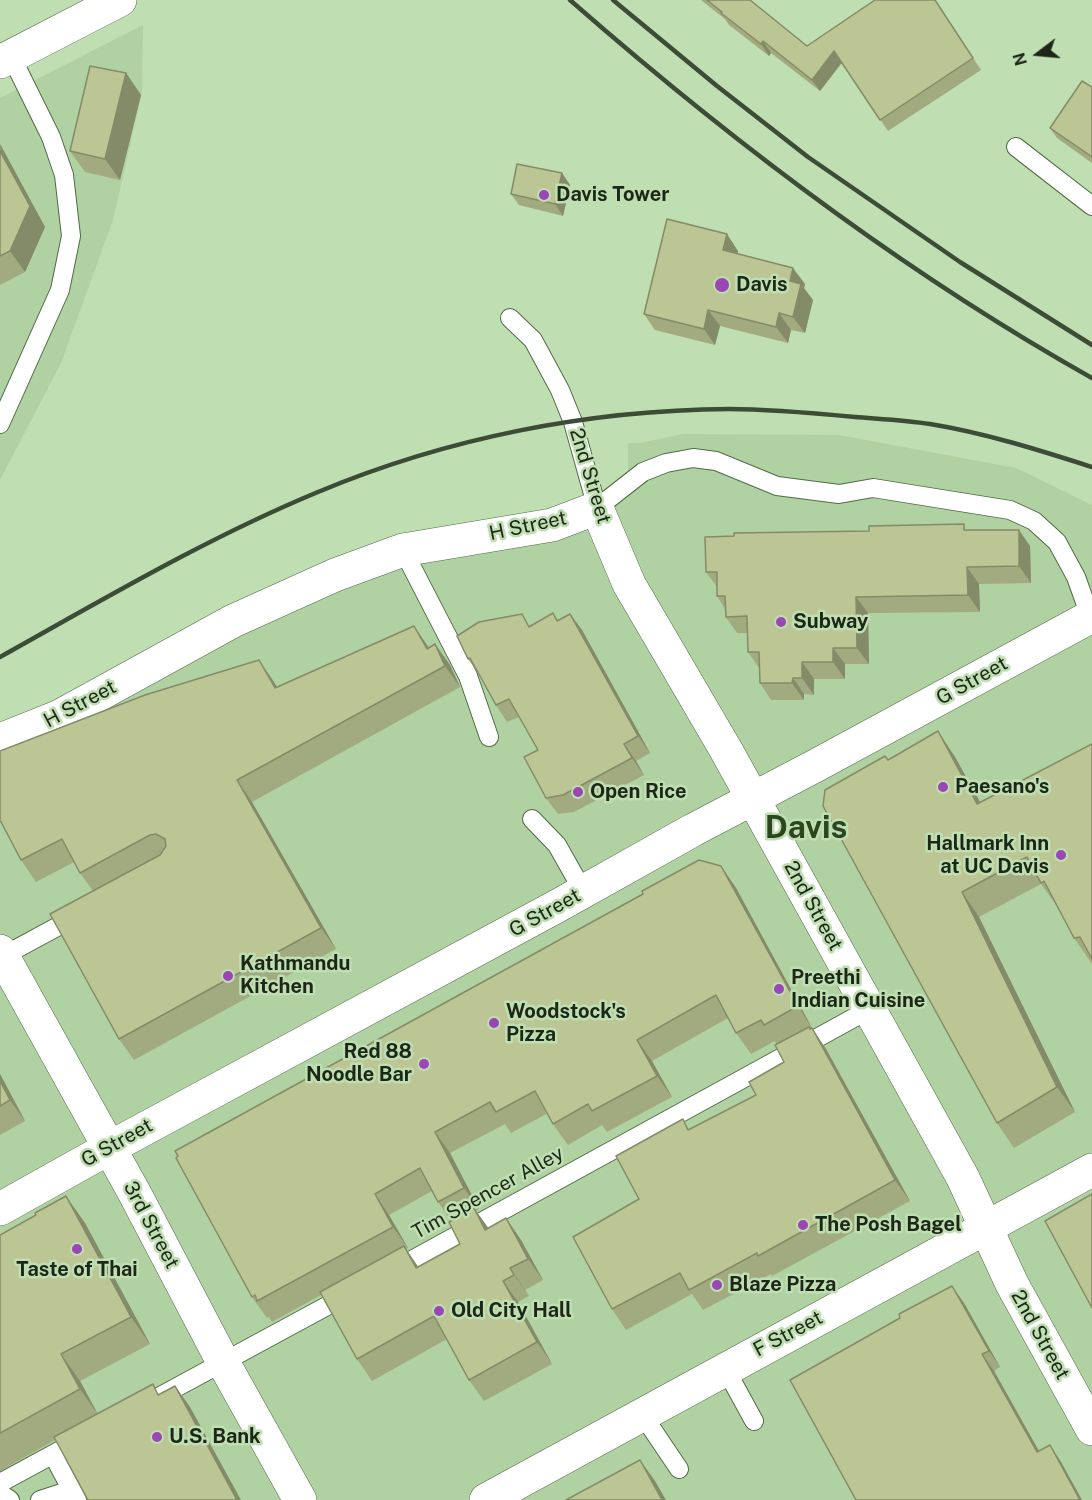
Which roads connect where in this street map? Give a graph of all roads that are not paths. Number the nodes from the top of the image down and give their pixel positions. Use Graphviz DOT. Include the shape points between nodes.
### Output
graph roads {
  1 [pos="100,5"];
  2 [pos="5,59"];
  3 [pos="1016,147"];
  4 [pos="1092,206"];
  5 [pos="510,318"];
  6 [pos="0,424"];
  7 [pos="597,508"];
  8 [pos="403,550"];
  9 [pos="1091,616"];
  10 [pos="489,737"];
  11 [pos="0,740"];
  12 [pos="753,799"];
  13 [pos="532,819"];
  14 [pos="572,898"];
  15 [pos="92,908"];
  16 [pos="1,953"];
  17 [pos="870,1009"];
  18 [pos="109,1148"];
  19 [pos="1092,1170"];
  20 [pos="0,1209"];
  21 [pos="986,1227"];
  22 [pos="223,1362"];
  23 [pos="725,1368"];
  24 [pos="143,1406"];
  25 [pos="642,1414"];
  26 [pos="754,1421"];
  27 [pos="103,1427"];
  28 [pos="1092,1430"];
  29 [pos="53,1455"];
  30 [pos="679,1468"];
  31 [pos="0,1483"];
  32 [pos="0,1493"];
  33 [pos="74,1495"];
  34 [pos="10,1500"];
  35 [pos="40,1500"];
  36 [pos="300,1500"];
  37 [pos="486,1500"];
  1 -- 2 [label="street"];
  2 -- 6 [label="lane" via="51,137 64,175 71,236 60,290"];
  3 -- 4 [label="lane"];
  5 -- 7 [label="lane, 2nd Street" via="533,340 560,390"];
  7 -- 8 [label="street, H Street" via="552,525"];
  7 -- 9 [label="lane, H Street" via="643,472 693,458 716,460 777,486 839,494 873,488 1010,510 1034,521 1057,542"];
  7 -- 12 [label="street, 2nd Street" via="629,584"];
  8 -- 10 [label="lane" via="468,676"];
  8 -- 11 [label="street, H Street" via="335,575 233,621 60,716"];
  9 -- 12 [label="street, G Street"];
  12 -- 14 [label="street, G Street"];
  12 -- 17 [label="street, 2nd Street"];
  13 -- 14 [label="lane" via="557,845"];
  14 -- 18 [label="street, G Street"];
  15 -- 16 [label="lane"];
  16 -- 18 [label="street, 3rd Street"];
  17 -- 21 [label="street, 2nd Street"];
  17 -- 22 [label="lane, Tim Spencer Alley"];
  18 -- 20 [label="street, G Street"];
  18 -- 22 [label="street, 3rd Street"];
  19 -- 21 [label="street, F Street"];
  21 -- 23 [label="street, F Street"];
  21 -- 28 [label="street, 2nd Street" via="1012,1284"];
  22 -- 24 [label="lane, Tim Spencer Alley"];
  22 -- 36 [label="street, 3rd Street"];
  23 -- 25 [label="street, F Street"];
  23 -- 26 [label="lane"];
  25 -- 30 [label="lane"];
  25 -- 37 [label="street, F Street"];
  27 -- 29 [label="lane"];
  29 -- 31 [label="lane"];
  29 -- 33 [label="lane"];
  32 -- 34 [label="lane"];
  33 -- 35 [label="lane"];
}
